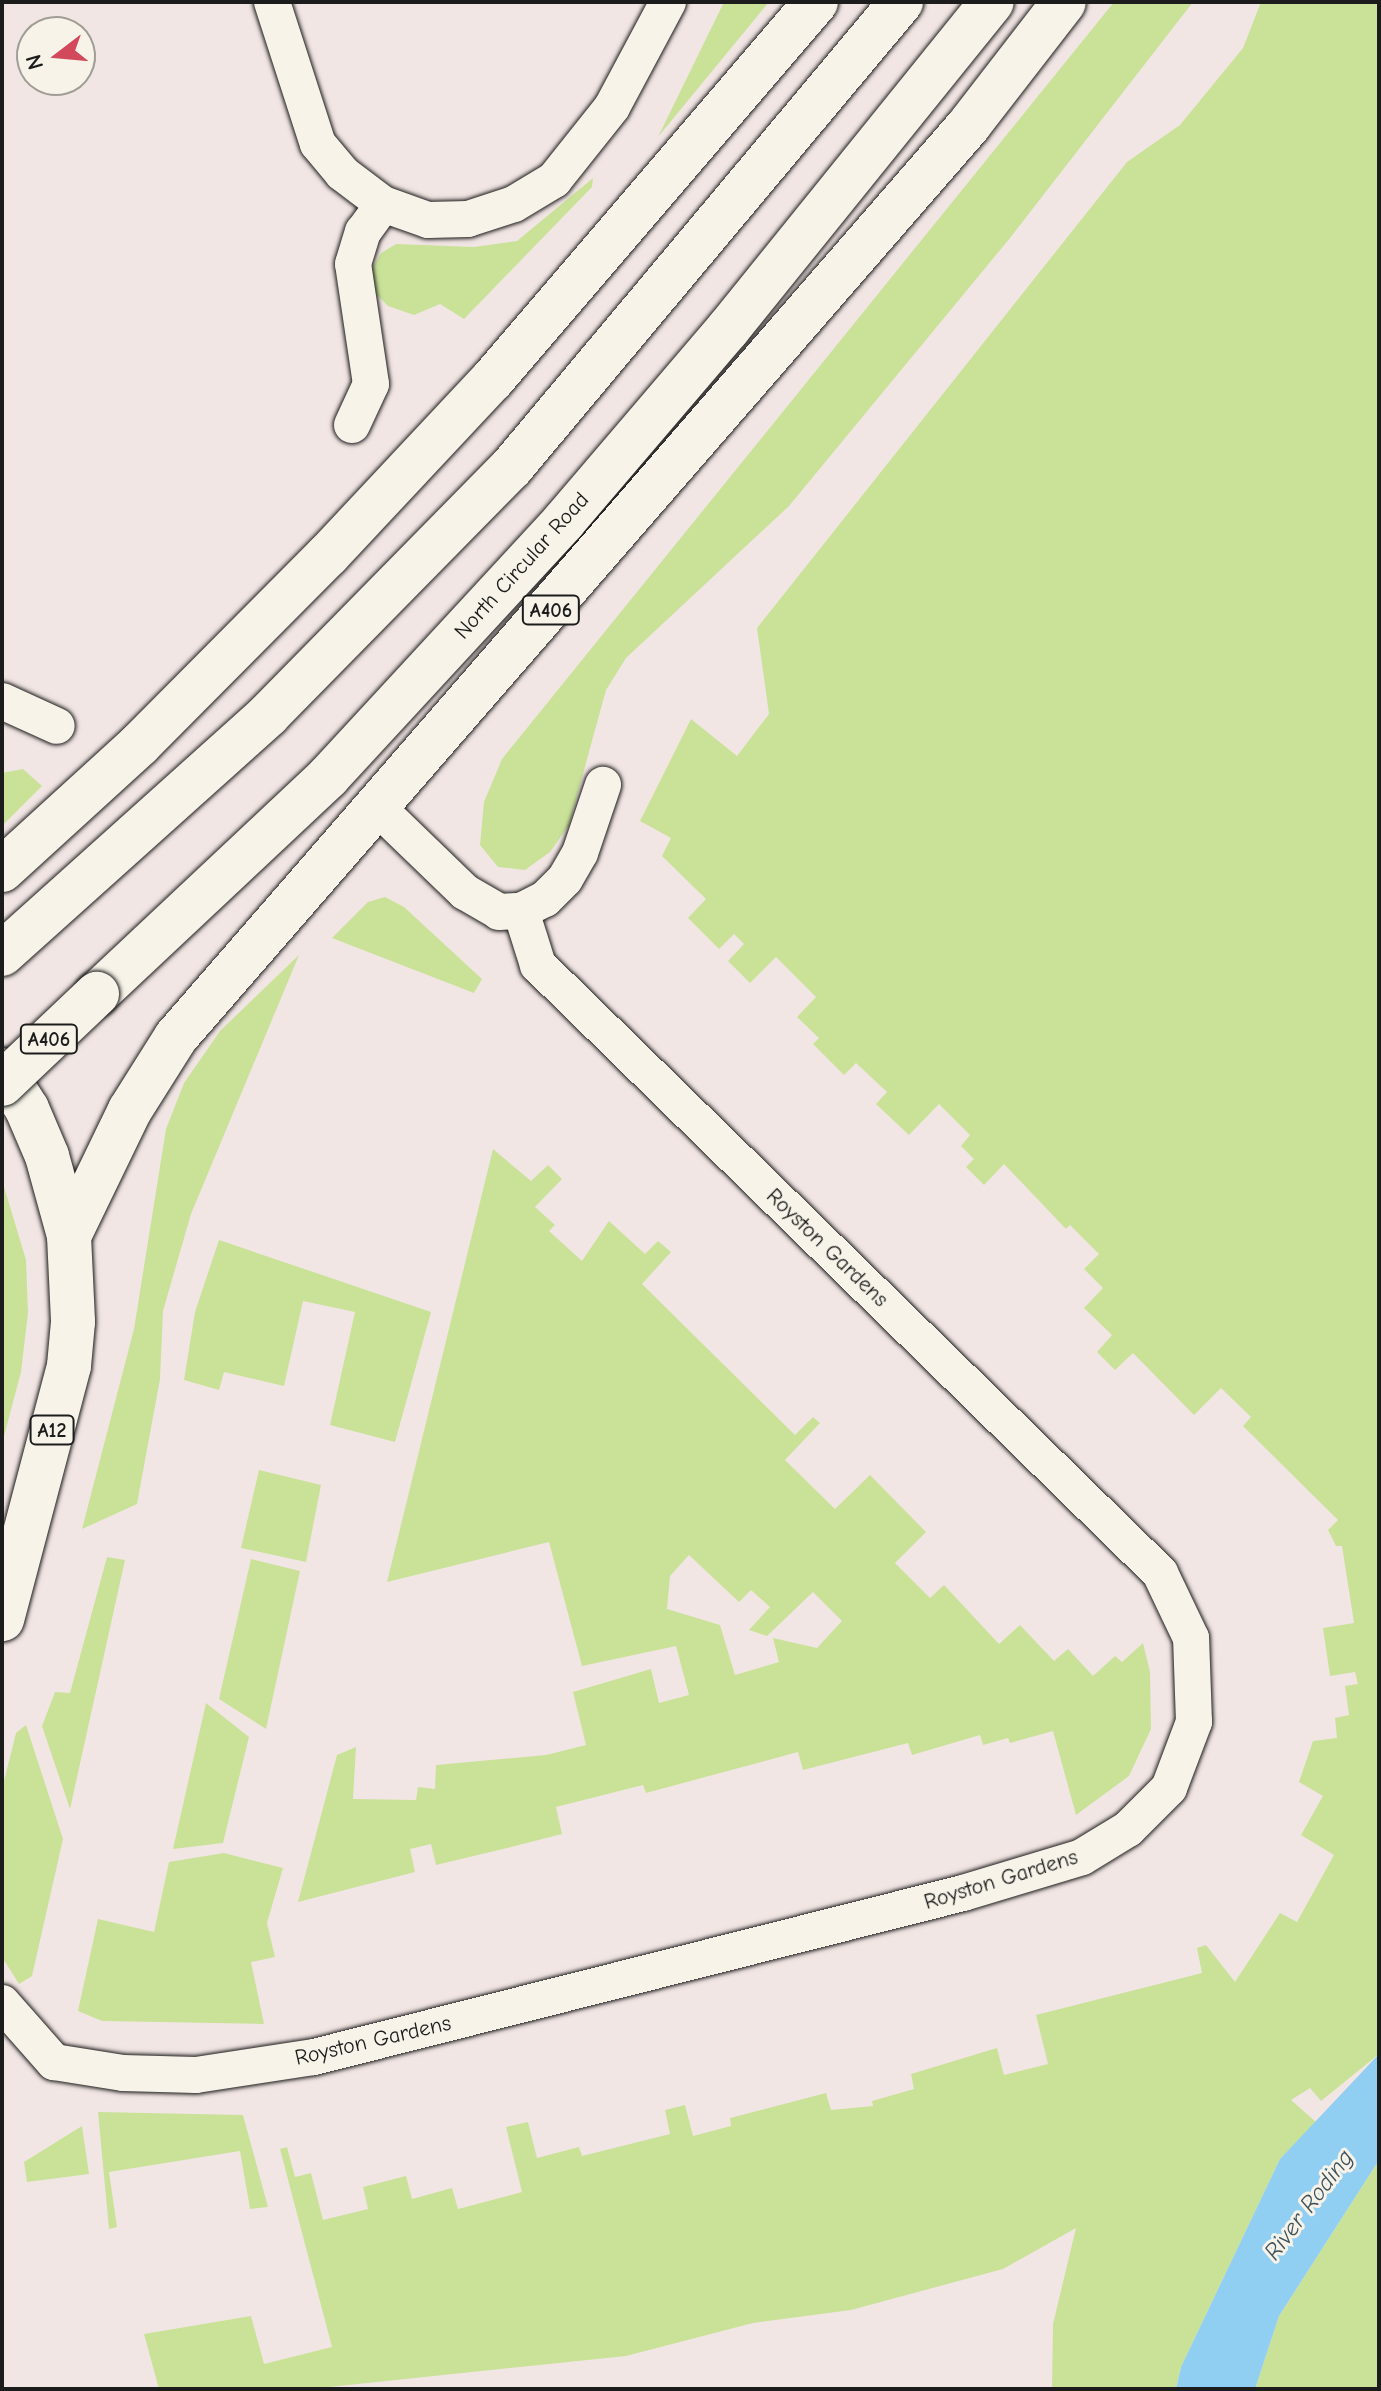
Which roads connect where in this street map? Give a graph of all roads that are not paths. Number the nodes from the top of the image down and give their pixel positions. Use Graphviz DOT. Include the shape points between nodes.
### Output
graph roads {
  1 [pos="272,2"];
  2 [pos="668,2"];
  3 [pos="816,2"];
  4 [pos="901,2"];
  5 [pos="992,2"];
  6 [pos="1064,2"];
  7 [pos="383,204"];
  8 [pos="352,425"];
  9 [pos="2,701"];
  10 [pos="57,726"];
  11 [pos="603,785"];
  12 [pos="379,809"];
  13 [pos="2,870"];
  14 [pos="521,911"];
  15 [pos="2,954"];
  16 [pos="2,1070"];
  17 [pos="2,1084"];
  18 [pos="69,1236"];
  19 [pos="2,1619"];
  20 [pos="2,2003"];
  1 -- 7 [label="street" via="318,144 342,173"];
  2 -- 7 [label="street" via="612,107 554,180 514,204 468,219 428,220"];
  3 -- 13 [label="highway" via="648,203 339,543 130,754"];
  4 -- 15 [label="highway" via="511,468 268,715"];
  5 -- 17 [label="highway, North Circular Road / A406, bridge" via="728,329 564,521 328,777"];
  6 -- 12 [label="highway, A406" via="969,125"];
  7 -- 8 [label="street" via="363,232 353,264 354,298 371,384"];
  9 -- 10 [label="street"];
  11 -- 14 [label="street" via="580,853 565,879 545,899"];
  12 -- 14 [label="street" via="465,892 499,912"];
  12 -- 18 [label="highway, A406" via="176,1037 130,1110"];
  14 -- 20 [label="street, Royston Gardens" via="538,965 1160,1573 1191,1638 1194,1722 1169,1788 1128,1829 1082,1857 963,1893 314,2057 196,2075 54,2062"];
  16 -- 18 [label="highway, A12" via="27,1109 47,1156"];
  18 -- 19 [label="highway, A12" via="69,1366"];
}
